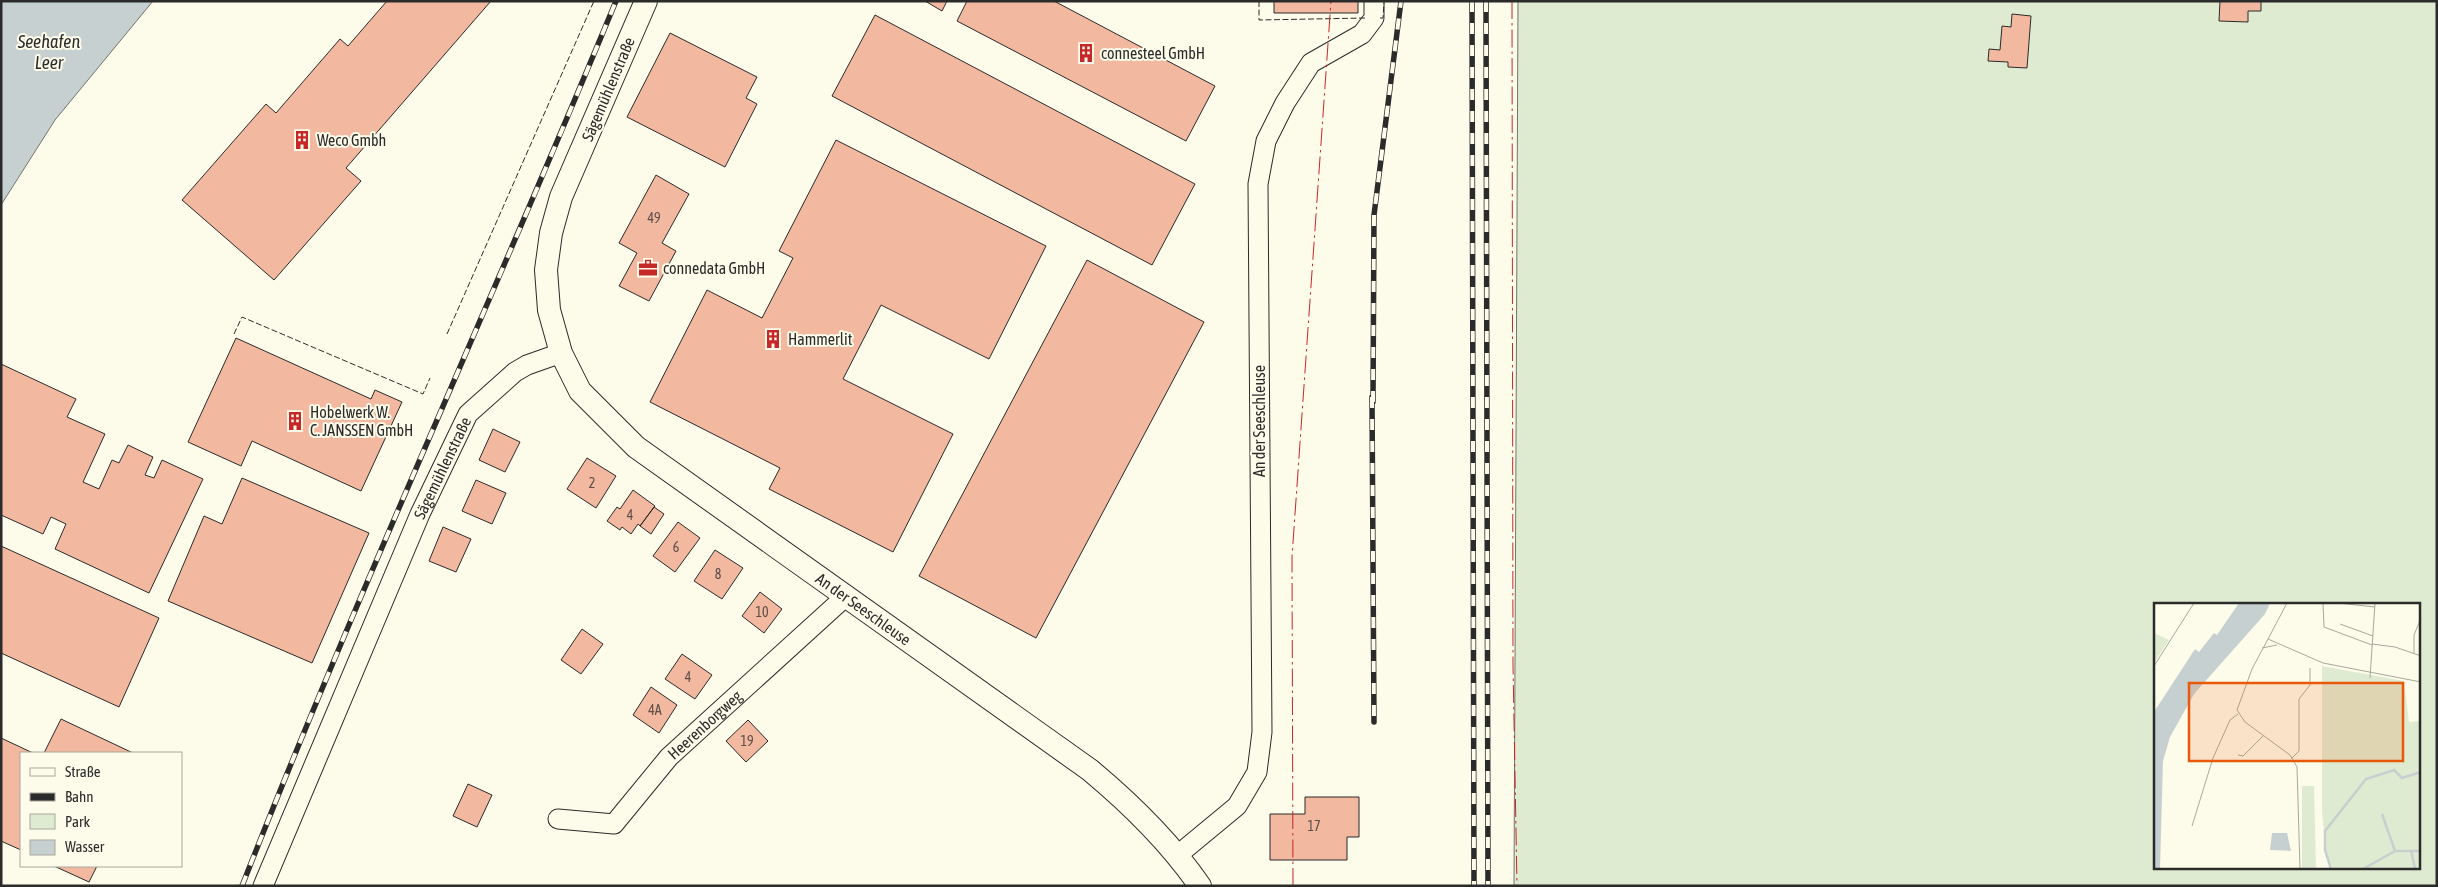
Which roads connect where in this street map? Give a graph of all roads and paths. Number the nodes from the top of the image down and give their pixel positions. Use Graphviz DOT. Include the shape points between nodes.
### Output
graph roads {
  1 [pos="646,1"];
  2 [pos="1374,1"];
  3 [pos="561,353"];
  4 [pos="846,597"];
  5 [pos="558,819"];
  6 [pos="1178,854"];
  7 [pos="263,886"];
  8 [pos="1200,886"];
  1 -- 3 [label="street, Sägemühlenstraße" via="561,197 551,233 546,270 549,310"];
  2 -- 6 [label="street, An der Seeschleuse" via="1374,18 1362,34 1311,63 1285,103 1266,141 1258,184 1262,732 1257,772 1237,806"];
  3 -- 4 [label="street, An der Seeschleuse" via="580,390 636,447"];
  3 -- 7 [label="street, Sägemühlenstraße" via="527,364 468,414 416,523"];
  4 -- 5 [label="street, Heerenborgweg" via="669,756 614,824"];
  4 -- 6 [label="street, An der Seeschleuse" via="1090,770 1146,819"];
  6 -- 8 [label="street, An der Seeschleuse"];
}
